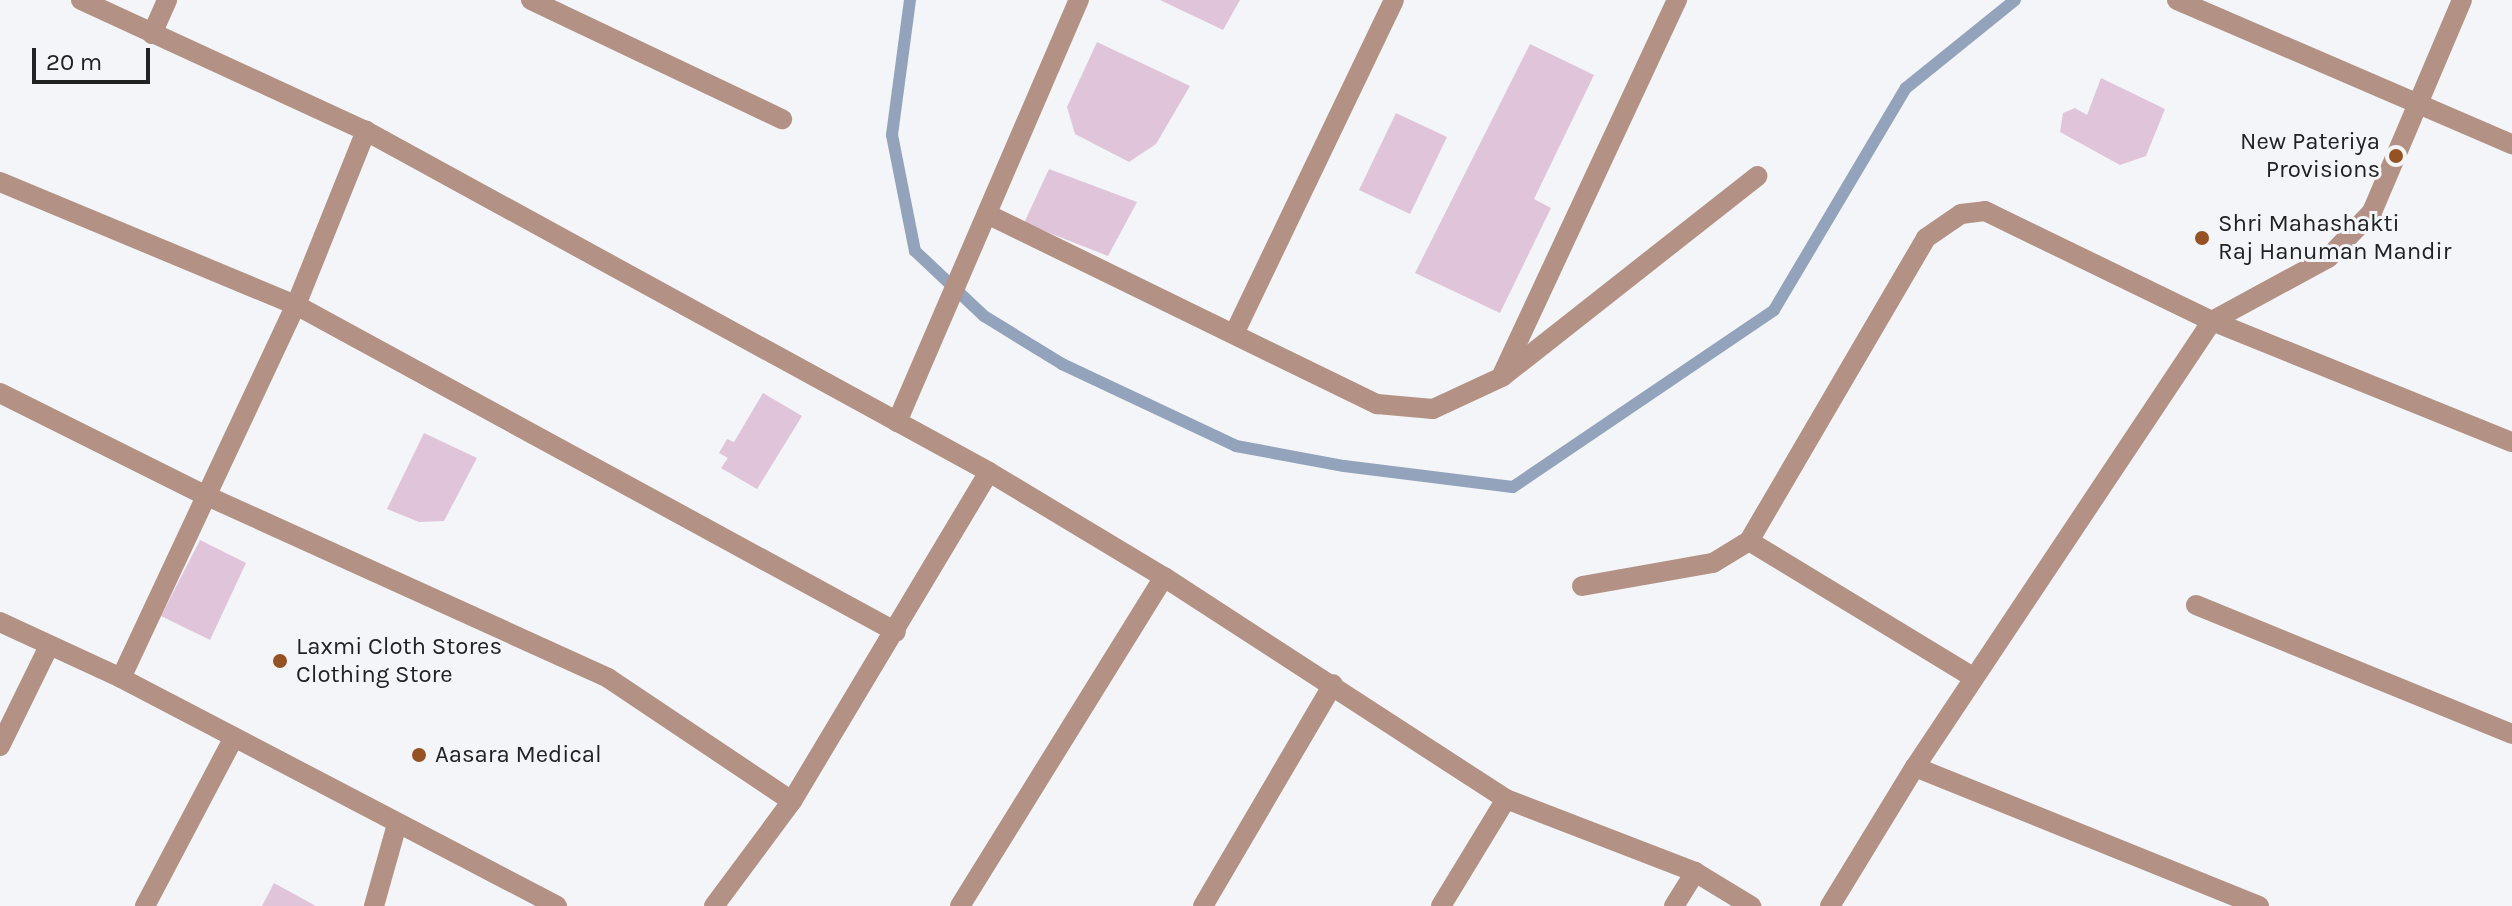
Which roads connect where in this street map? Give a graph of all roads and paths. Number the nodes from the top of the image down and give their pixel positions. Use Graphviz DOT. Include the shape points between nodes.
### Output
graph roads {
  1 [pos="81,0"];
  2 [pos="167,0"];
  3 [pos="531,0"];
  4 [pos="1079,0"];
  5 [pos="1394,0"];
  6 [pos="1677,0"];
  7 [pos="2177,0"];
  8 [pos="2462,0"];
  9 [pos="152,34"];
  10 [pos="2417,105"];
  11 [pos="782,119"];
  12 [pos="366,131"];
  13 [pos="2512,144"];
  14 [pos="1757,176"];
  15 [pos="0,182"];
  16 [pos="987,214"];
  17 [pos="296,305"];
  18 [pos="2212,321"];
  19 [pos="1234,334"];
  20 [pos="1502,377"];
  21 [pos="0,393"];
  22 [pos="897,422"];
  23 [pos="2512,442"];
  24 [pos="989,472"];
  25 [pos="205,495"];
  26 [pos="1749,541"];
  27 [pos="1164,577"];
  28 [pos="1582,586"];
  29 [pos="2196,605"];
  30 [pos="0,622"];
  31 [pos="896,632"];
  32 [pos="49,646"];
  33 [pos="121,678"];
  34 [pos="1974,678"];
  35 [pos="1333,684"];
  36 [pos="2512,734"];
  37 [pos="232,741"];
  38 [pos="0,746"];
  39 [pos="1915,767"];
  40 [pos="1506,799"];
  41 [pos="792,801"];
  42 [pos="397,824"];
  43 [pos="1695,872"];
  44 [pos="145,906"];
  45 [pos="374,906"];
  46 [pos="557,906"];
  47 [pos="714,906"];
  48 [pos="960,906"];
  49 [pos="1203,906"];
  50 [pos="1441,906"];
  51 [pos="1674,906"];
  52 [pos="1751,906"];
  53 [pos="1830,906"];
  54 [pos="2259,906"];
  1 -- 9 [label="street"];
  2 -- 9 [label="street"];
  3 -- 11 [label="street"];
  4 -- 16 [label="street"];
  5 -- 19 [label="street"];
  6 -- 20 [label="street"];
  7 -- 10 [label="street"];
  8 -- 10 [label="street"];
  9 -- 12 [label="street"];
  10 -- 13 [label="street"];
  10 -- 18 [label="street" via="2372,212 2346,244"];
  12 -- 17 [label="street"];
  12 -- 22 [label="street"];
  14 -- 20 [label="street"];
  15 -- 17 [label="street"];
  16 -- 19 [label="street"];
  16 -- 22 [label="street"];
  17 -- 25 [label="street"];
  17 -- 31 [label="street"];
  18 -- 23 [label="street"];
  18 -- 26 [label="street" via="1985,211 1952,218 1926,238"];
  18 -- 34 [label="street"];
  19 -- 20 [label="street" via="1377,404 1433,409"];
  21 -- 25 [label="street"];
  22 -- 24 [label="street"];
  24 -- 27 [label="street"];
  24 -- 31 [label="street"];
  25 -- 33 [label="street"];
  25 -- 41 [label="street" via="608,678"];
  26 -- 28 [label="street" via="1713,563"];
  26 -- 34 [label="street"];
  27 -- 35 [label="street"];
  27 -- 48 [label="street"];
  29 -- 36 [label="street"];
  30 -- 32 [label="street"];
  31 -- 41 [label="street"];
  32 -- 33 [label="street"];
  32 -- 38 [label="street"];
  33 -- 37 [label="street"];
  34 -- 39 [label="street"];
  35 -- 40 [label="street"];
  35 -- 49 [label="street"];
  37 -- 42 [label="street"];
  37 -- 44 [label="street"];
  39 -- 53 [label="street"];
  39 -- 54 [label="street"];
  40 -- 43 [label="street"];
  40 -- 50 [label="street"];
  41 -- 47 [label="street"];
  42 -- 45 [label="street"];
  42 -- 46 [label="street"];
  43 -- 51 [label="street"];
  43 -- 52 [label="street"];
}
